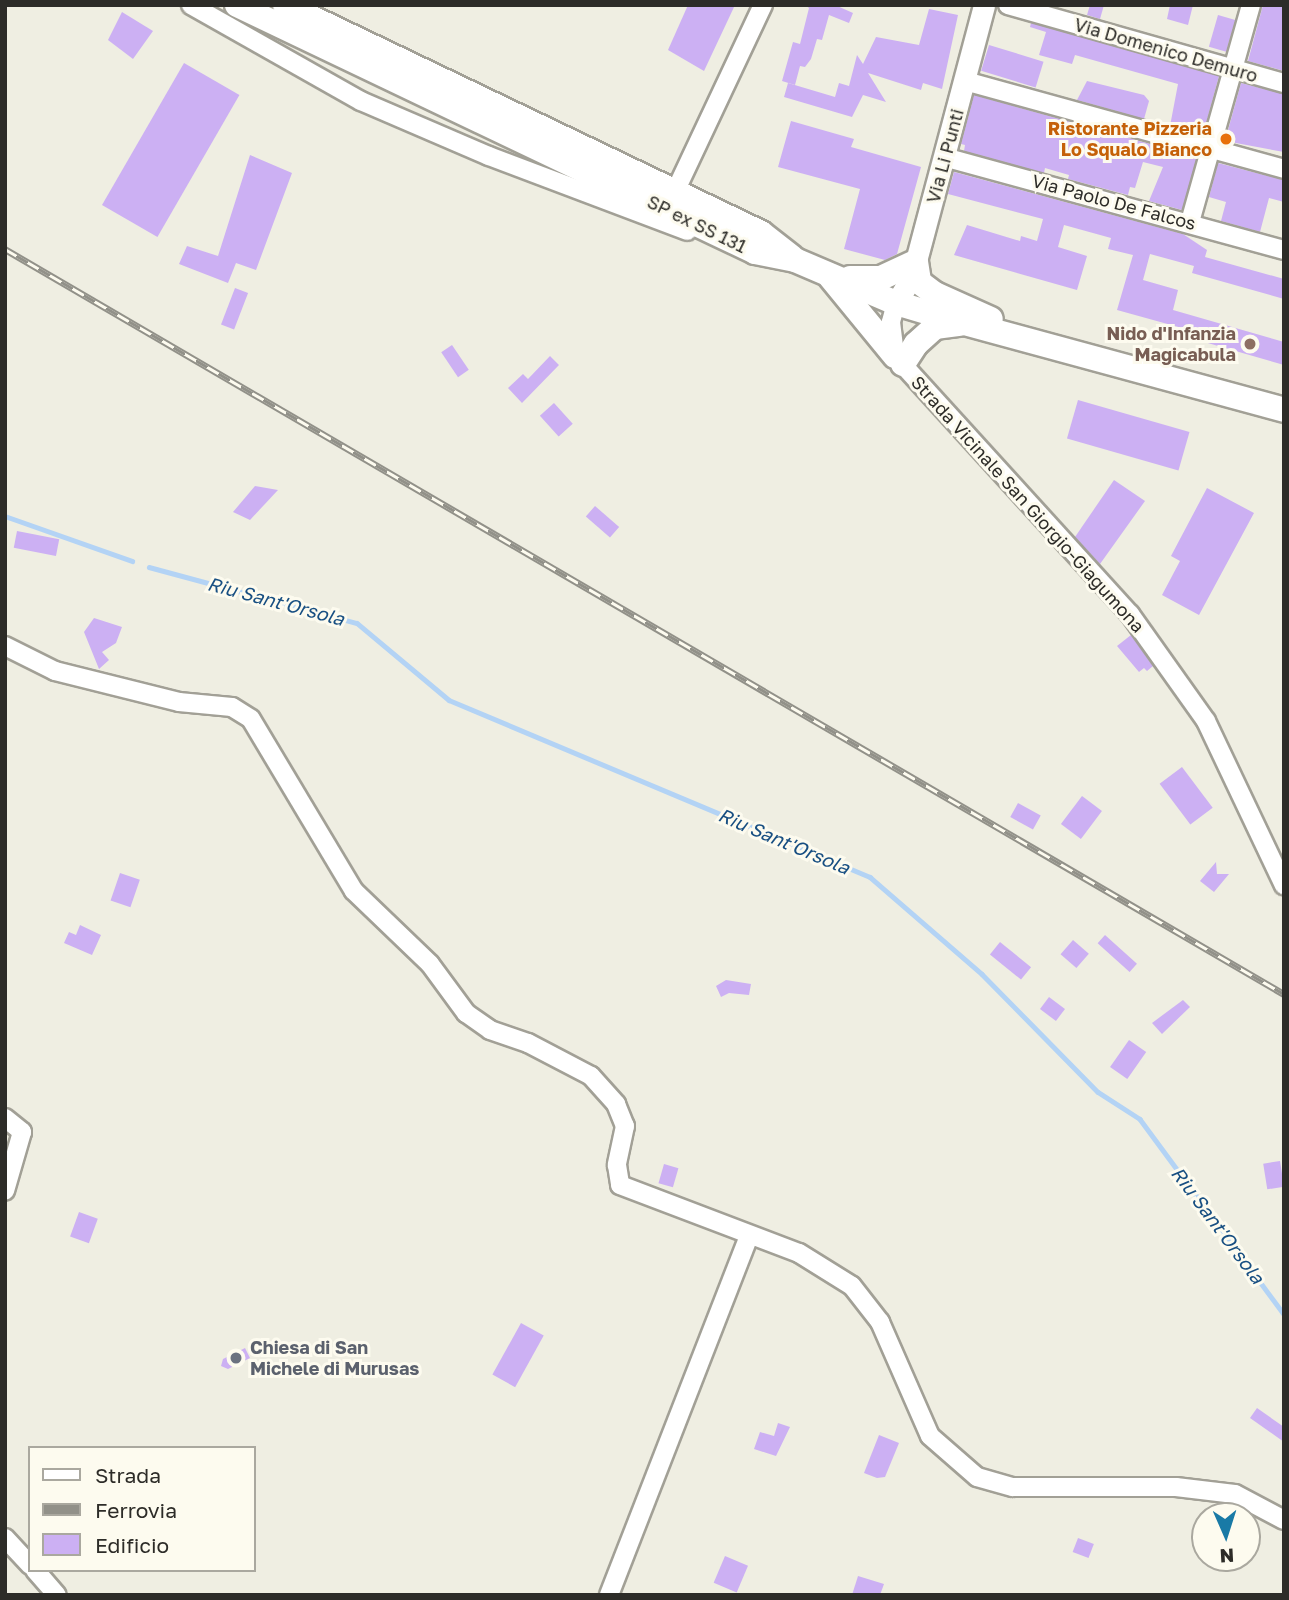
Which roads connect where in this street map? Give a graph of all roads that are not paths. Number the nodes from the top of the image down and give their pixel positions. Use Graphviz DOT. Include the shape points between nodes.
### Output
graph roads {
  1 [pos="191,5"];
  2 [pos="237,5"];
  3 [pos="285,5"];
  4 [pos="762,5"];
  5 [pos="984,5"];
  6 [pos="1008,5"];
  7 [pos="1251,5"];
  8 [pos="1233,69"];
  9 [pos="965,81"];
  10 [pos="1284,83"];
  11 [pos="1210,149"];
  12 [pos="944,157"];
  13 [pos="1284,169"];
  14 [pos="674,194"];
  15 [pos="1190,222"];
  16 [pos="708,229"];
  17 [pos="1284,250"];
  18 [pos="795,260"];
  19 [pos="916,262"];
  20 [pos="832,276"];
  21 [pos="896,303"];
  22 [pos="964,323"];
  23 [pos="1034,341"];
  24 [pos="899,360"];
  25 [pos="1284,410"];
  26 [pos="5,646"];
  27 [pos="1284,885"];
  28 [pos="5,1118"];
  29 [pos="5,1191"];
  30 [pos="749,1235"];
  31 [pos="1284,1520"];
  32 [pos="5,1538"];
  33 [pos="28,1563"];
  34 [pos="37,1572"];
  35 [pos="57,1595"];
  36 [pos="610,1595"];
  1 -- 16 [label="street" via="361,101 447,139 702,236"];
  2 -- 16 [label="main road, SP ex SS 131"];
  3 -- 14 [label="main road, SP ex SS 131"];
  4 -- 14 [label="street"];
  5 -- 9 [label="street, Via Li Punti"];
  6 -- 8 [label="street, Via Domenico Demuro"];
  7 -- 8 [label="street"];
  8 -- 10 [label="street, Via Domenico Demuro"];
  8 -- 11 [label="street"];
  9 -- 11 [label="street"];
  9 -- 12 [label="street, Via Li Punti"];
  11 -- 13 [label="street"];
  11 -- 15 [label="street"];
  12 -- 15 [label="street, Via Paolo De Falcos"];
  12 -- 19 [label="street, Via Li Punti"];
  14 -- 18 [label="main road, SP ex SS 131" via="761,233"];
  15 -- 17 [label="street, Via Paolo De Falcos"];
  16 -- 18 [label="main road, SP ex SS 131" via="755,252"];
  18 -- 20 [label="main road"];
  19 -- 20 [label="main road" via="881,278"];
  19 -- 21 [label="street, Via Li Punti"];
  19 -- 23 [label="main road" via="919,282 934,294"];
  20 -- 21 [label="main road"];
  20 -- 24 [label="main road"];
  21 -- 22 [label="main road"];
  21 -- 24 [label="street" via="891,321"];
  22 -- 23 [label="main road"];
  22 -- 24 [label="main road" via="935,327"];
  23 -- 25 [label="main road"];
  24 -- 27 [label="street, Strada Vicinale San Giorgio-Giagumona" via="1130,614 1206,721"];
  26 -- 30 [label="street" via="55,671 179,702 233,707 251,719 354,891 430,964 466,1013 490,1030 591,1076 616,1104 625,1126 617,1165 620,1185"];
  28 -- 29 [label="street" via="22,1132"];
  30 -- 31 [label="street" via="799,1253 852,1286 880,1322 930,1436 977,1477 1013,1487 1176,1487 1235,1494"];
  30 -- 36 [label="street"];
  32 -- 33 [label="street"];
  34 -- 35 [label="street"];
}
